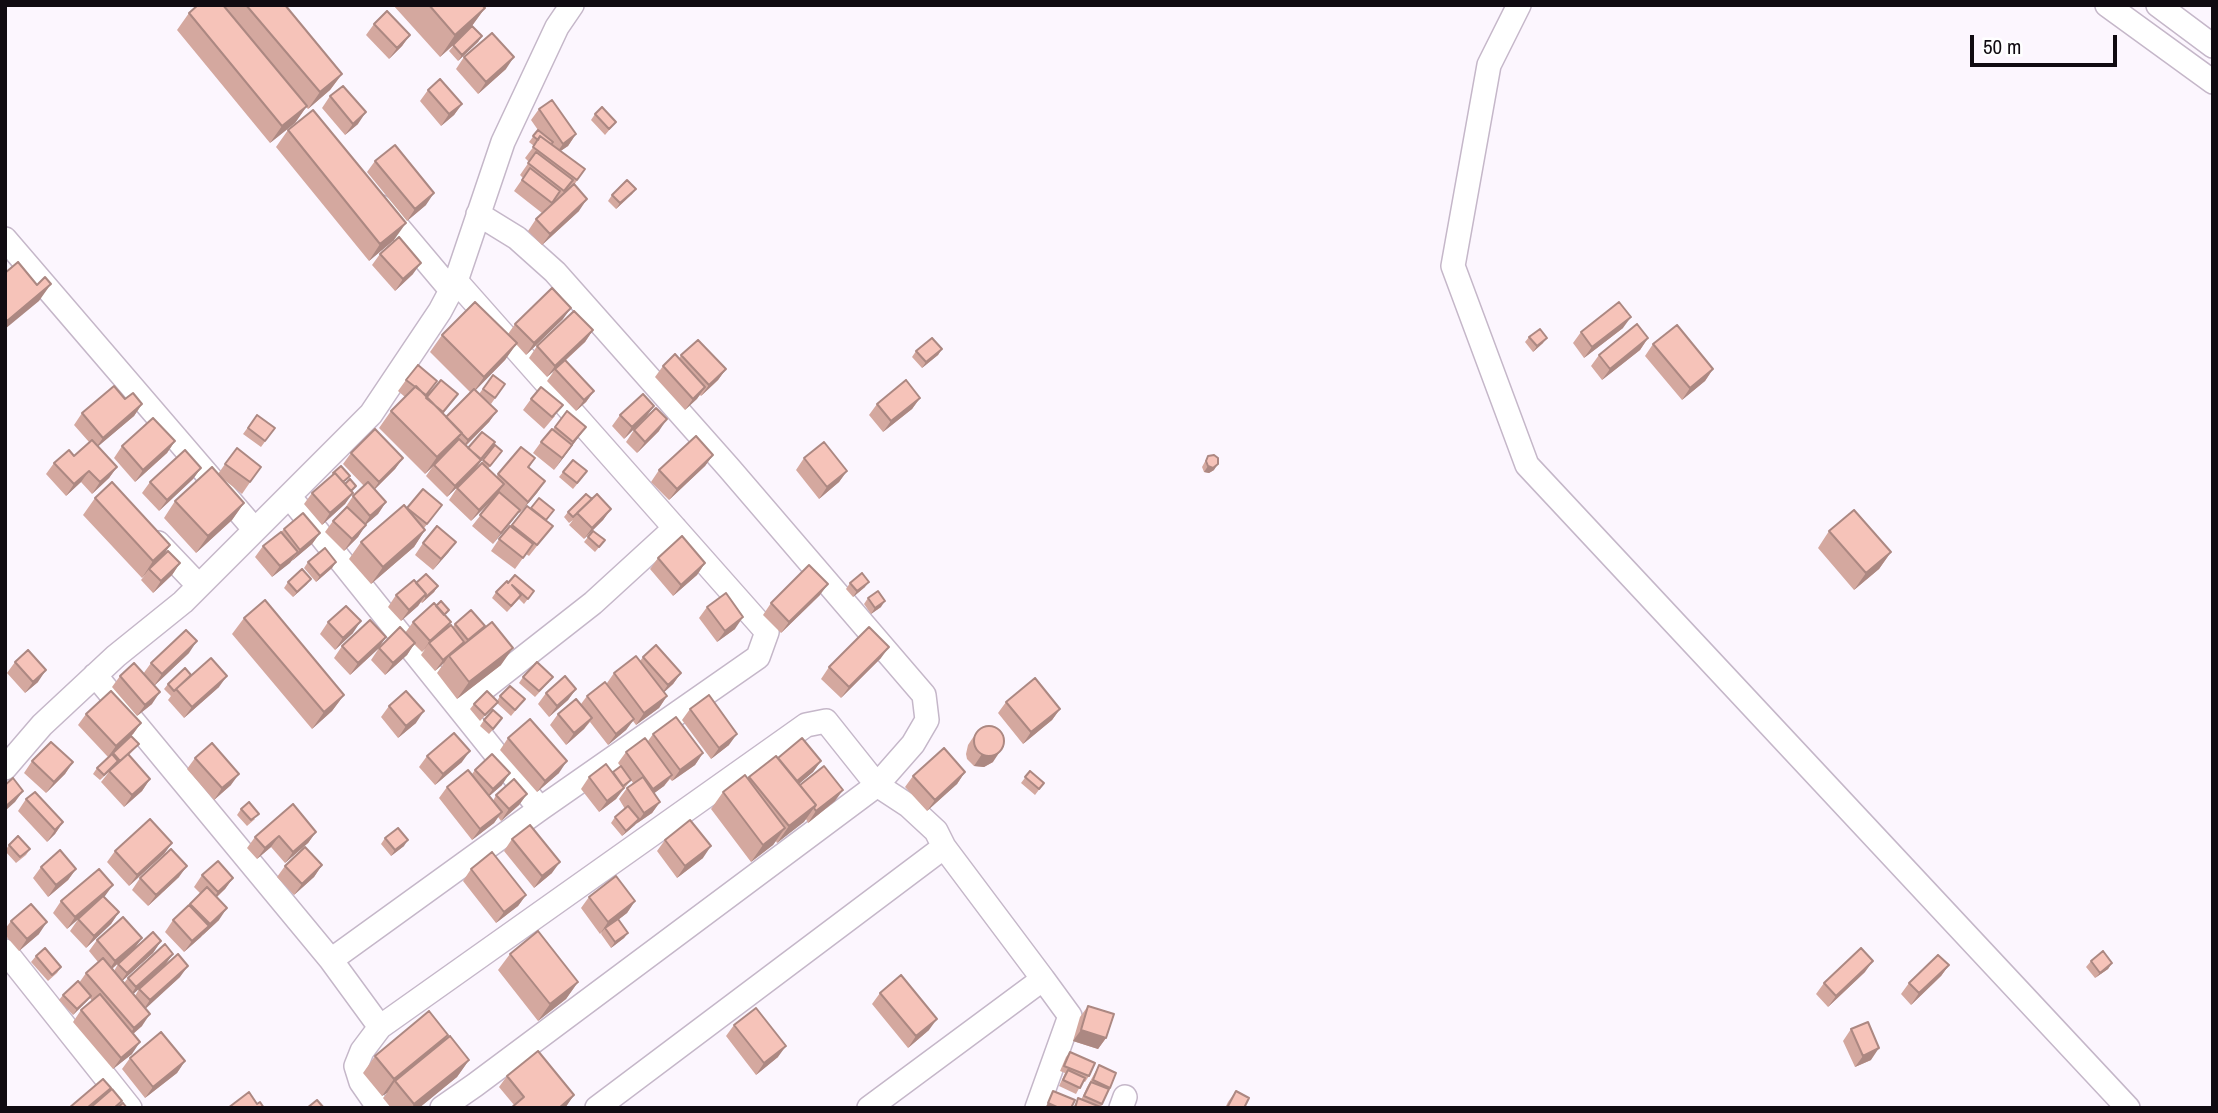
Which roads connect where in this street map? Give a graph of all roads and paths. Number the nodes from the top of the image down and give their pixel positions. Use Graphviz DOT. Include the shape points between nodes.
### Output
graph roads {
  1 [pos="572,5"];
  2 [pos="1519,5"];
  3 [pos="2107,5"];
  4 [pos="2158,5"];
  5 [pos="2213,46"];
  6 [pos="2213,82"];
  7 [pos="363,186"];
  8 [pos="478,215"];
  9 [pos="5,239"];
  10 [pos="453,286"];
  11 [pos="289,496"];
  12 [pos="144,527"];
  13 [pos="675,528"];
  14 [pos="255,530"];
  15 [pos="199,586"];
  16 [pos="95,675"];
  17 [pos="459,708"];
  18 [pos="5,768"];
  19 [pos="877,785"];
  20 [pos="540,809"];
  21 [pos="944,847"];
  22 [pos="5,951"];
  23 [pos="331,960"];
  24 [pos="1043,979"];
  25 [pos="380,1027"];
  26 [pos="130,1108"];
  27 [pos="379,1108"];
  28 [pos="442,1108"];
  29 [pos="597,1108"];
  30 [pos="869,1108"];
  31 [pos="1037,1108"];
  32 [pos="2128,1108"];
  1 -- 8 [label="street" via="557,27 503,142"];
  2 -- 32 [label="street" via="1489,65 1453,266 1527,465"];
  3 -- 6 [label="street"];
  4 -- 5 [label="street"];
  7 -- 10 [label="street"];
  8 -- 10 [label="street"];
  8 -- 19 [label="street" via="517,238 555,272 924,695 926,720"];
  9 -- 14 [label="street"];
  10 -- 11 [label="street" via="371,414"];
  10 -- 13 [label="street"];
  11 -- 14 [label="street"];
  11 -- 17 [label="street"];
  12 -- 15 [label="street"];
  13 -- 17 [label="street" via="593,603"];
  13 -- 20 [label="street" via="767,632 758,657"];
  14 -- 15 [label="street"];
  15 -- 16 [label="street"];
  16 -- 18 [label="street"];
  16 -- 23 [label="street"];
  17 -- 20 [label="street"];
  19 -- 21 [label="street" via="918,814 936,831"];
  19 -- 25 [label="street" via="826,721 806,725"];
  19 -- 28 [label="street"];
  20 -- 23 [label="street"];
  21 -- 24 [label="street"];
  21 -- 29 [label="street"];
  22 -- 26 [label="street"];
  23 -- 25 [label="street"];
  24 -- 30 [label="street"];
  24 -- 31 [label="street" via="1070,1016"];
  25 -- 27 [label="street" via="356,1066 360,1082"];
}
